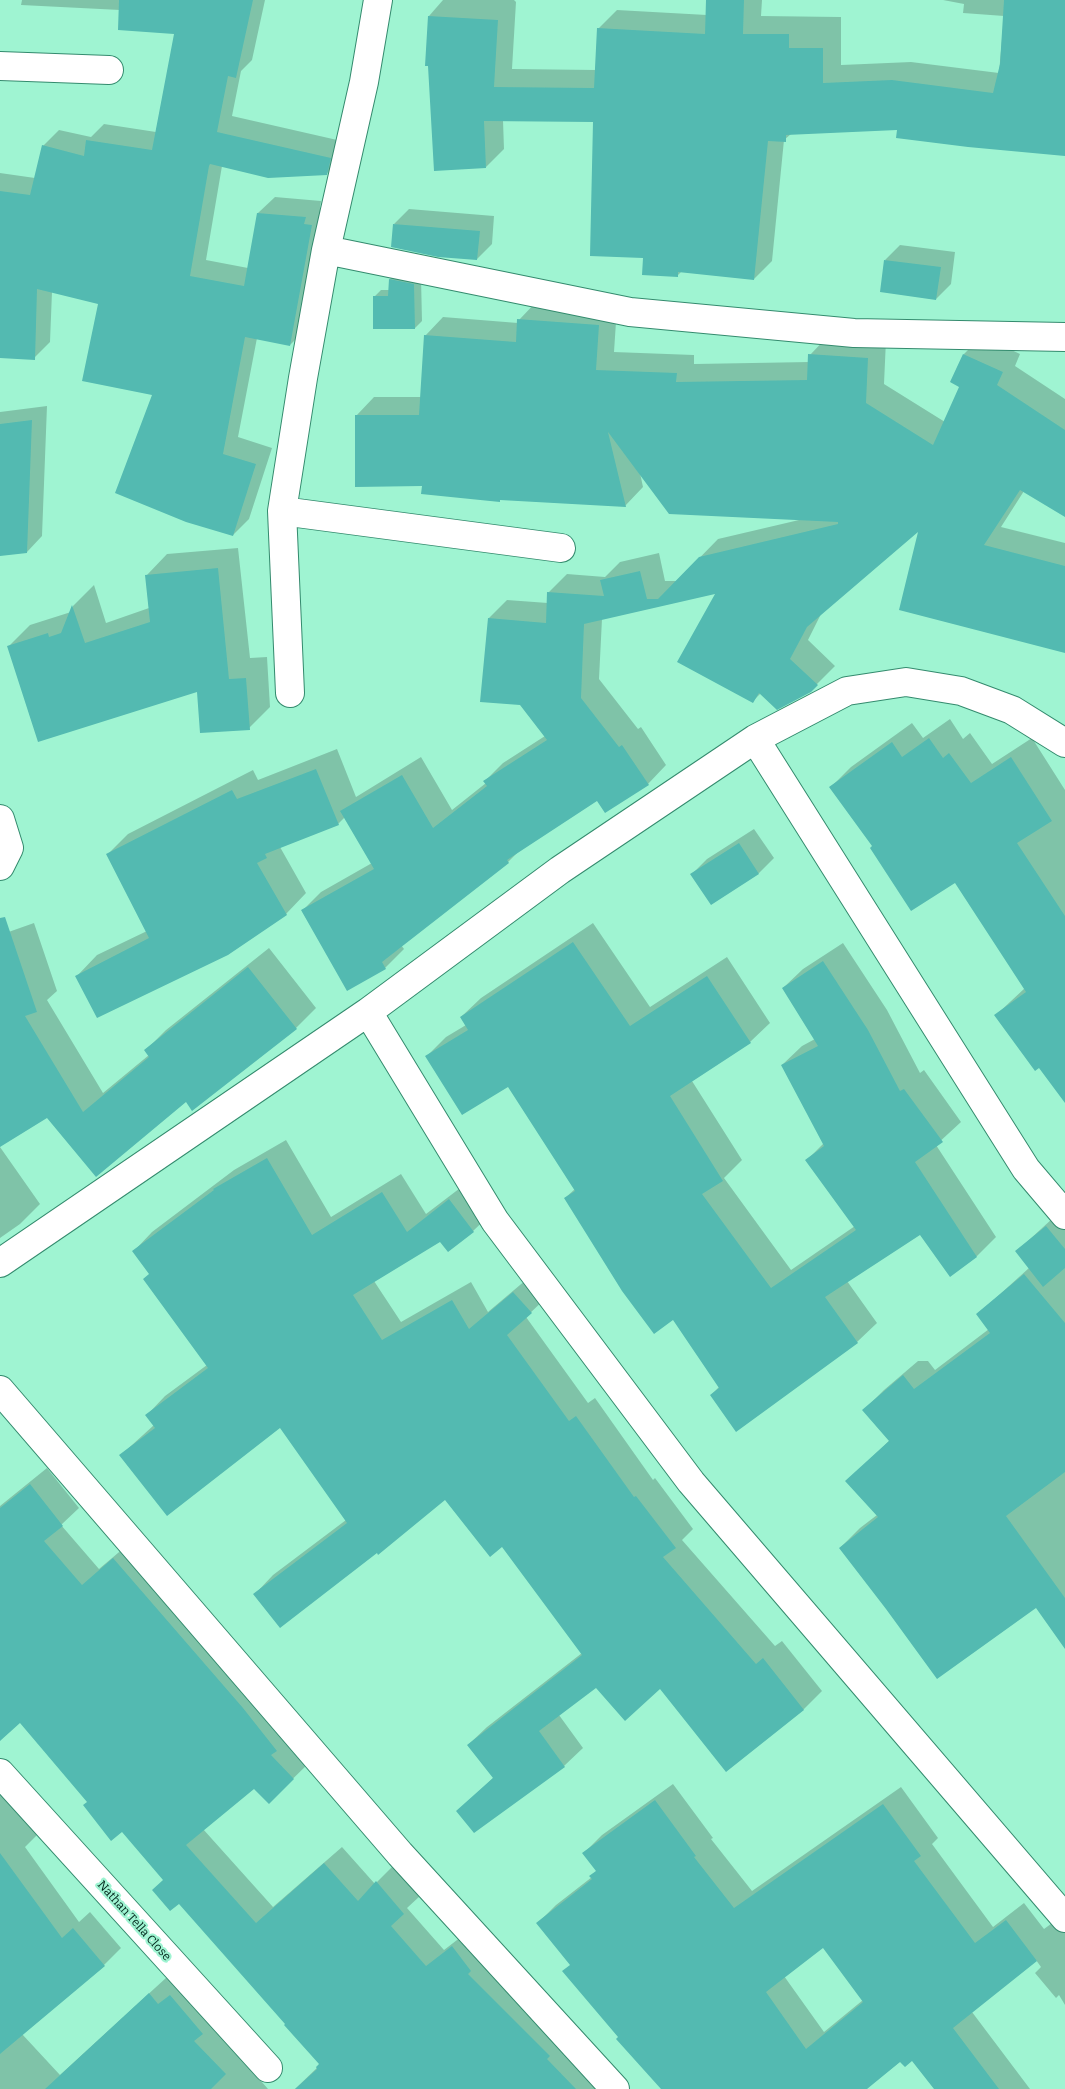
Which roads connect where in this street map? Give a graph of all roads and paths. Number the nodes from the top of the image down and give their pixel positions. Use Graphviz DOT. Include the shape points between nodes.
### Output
graph roads {
  1 [pos="378,0"];
  2 [pos="0,66"];
  3 [pos="109,70"];
  4 [pos="326,250"];
  5 [pos="1065,338"];
  6 [pos="282,512"];
  7 [pos="561,548"];
  8 [pos="290,693"];
  9 [pos="755,739"];
  10 [pos="1065,743"];
  11 [pos="0,819"];
  12 [pos="0,866"];
  13 [pos="368,1012"];
  14 [pos="1065,1215"];
  15 [pos="0,1263"];
  16 [pos="0,1390"];
  17 [pos="0,1773"];
  18 [pos="1065,1918"];
  19 [pos="268,2068"];
  20 [pos="615,2089"];
  1 -- 4 [label="street" via="364,82"];
  2 -- 3 [label="street"];
  4 -- 5 [label="street" via="630,312 854,333"];
  4 -- 6 [label="street"];
  6 -- 7 [label="street"];
  6 -- 8 [label="street"];
  9 -- 10 [label="street" via="847,691 906,682 961,691 1012,710"];
  9 -- 13 [label="street" via="560,870"];
  9 -- 14 [label="street" via="1026,1169"];
  11 -- 12 [label="street" via="9,848"];
  13 -- 15 [label="street"];
  13 -- 18 [label="street" via="495,1221 691,1482"];
  16 -- 20 [label="street" via="400,1854"];
  17 -- 19 [label="street, Nathan Tella Close"];
}
